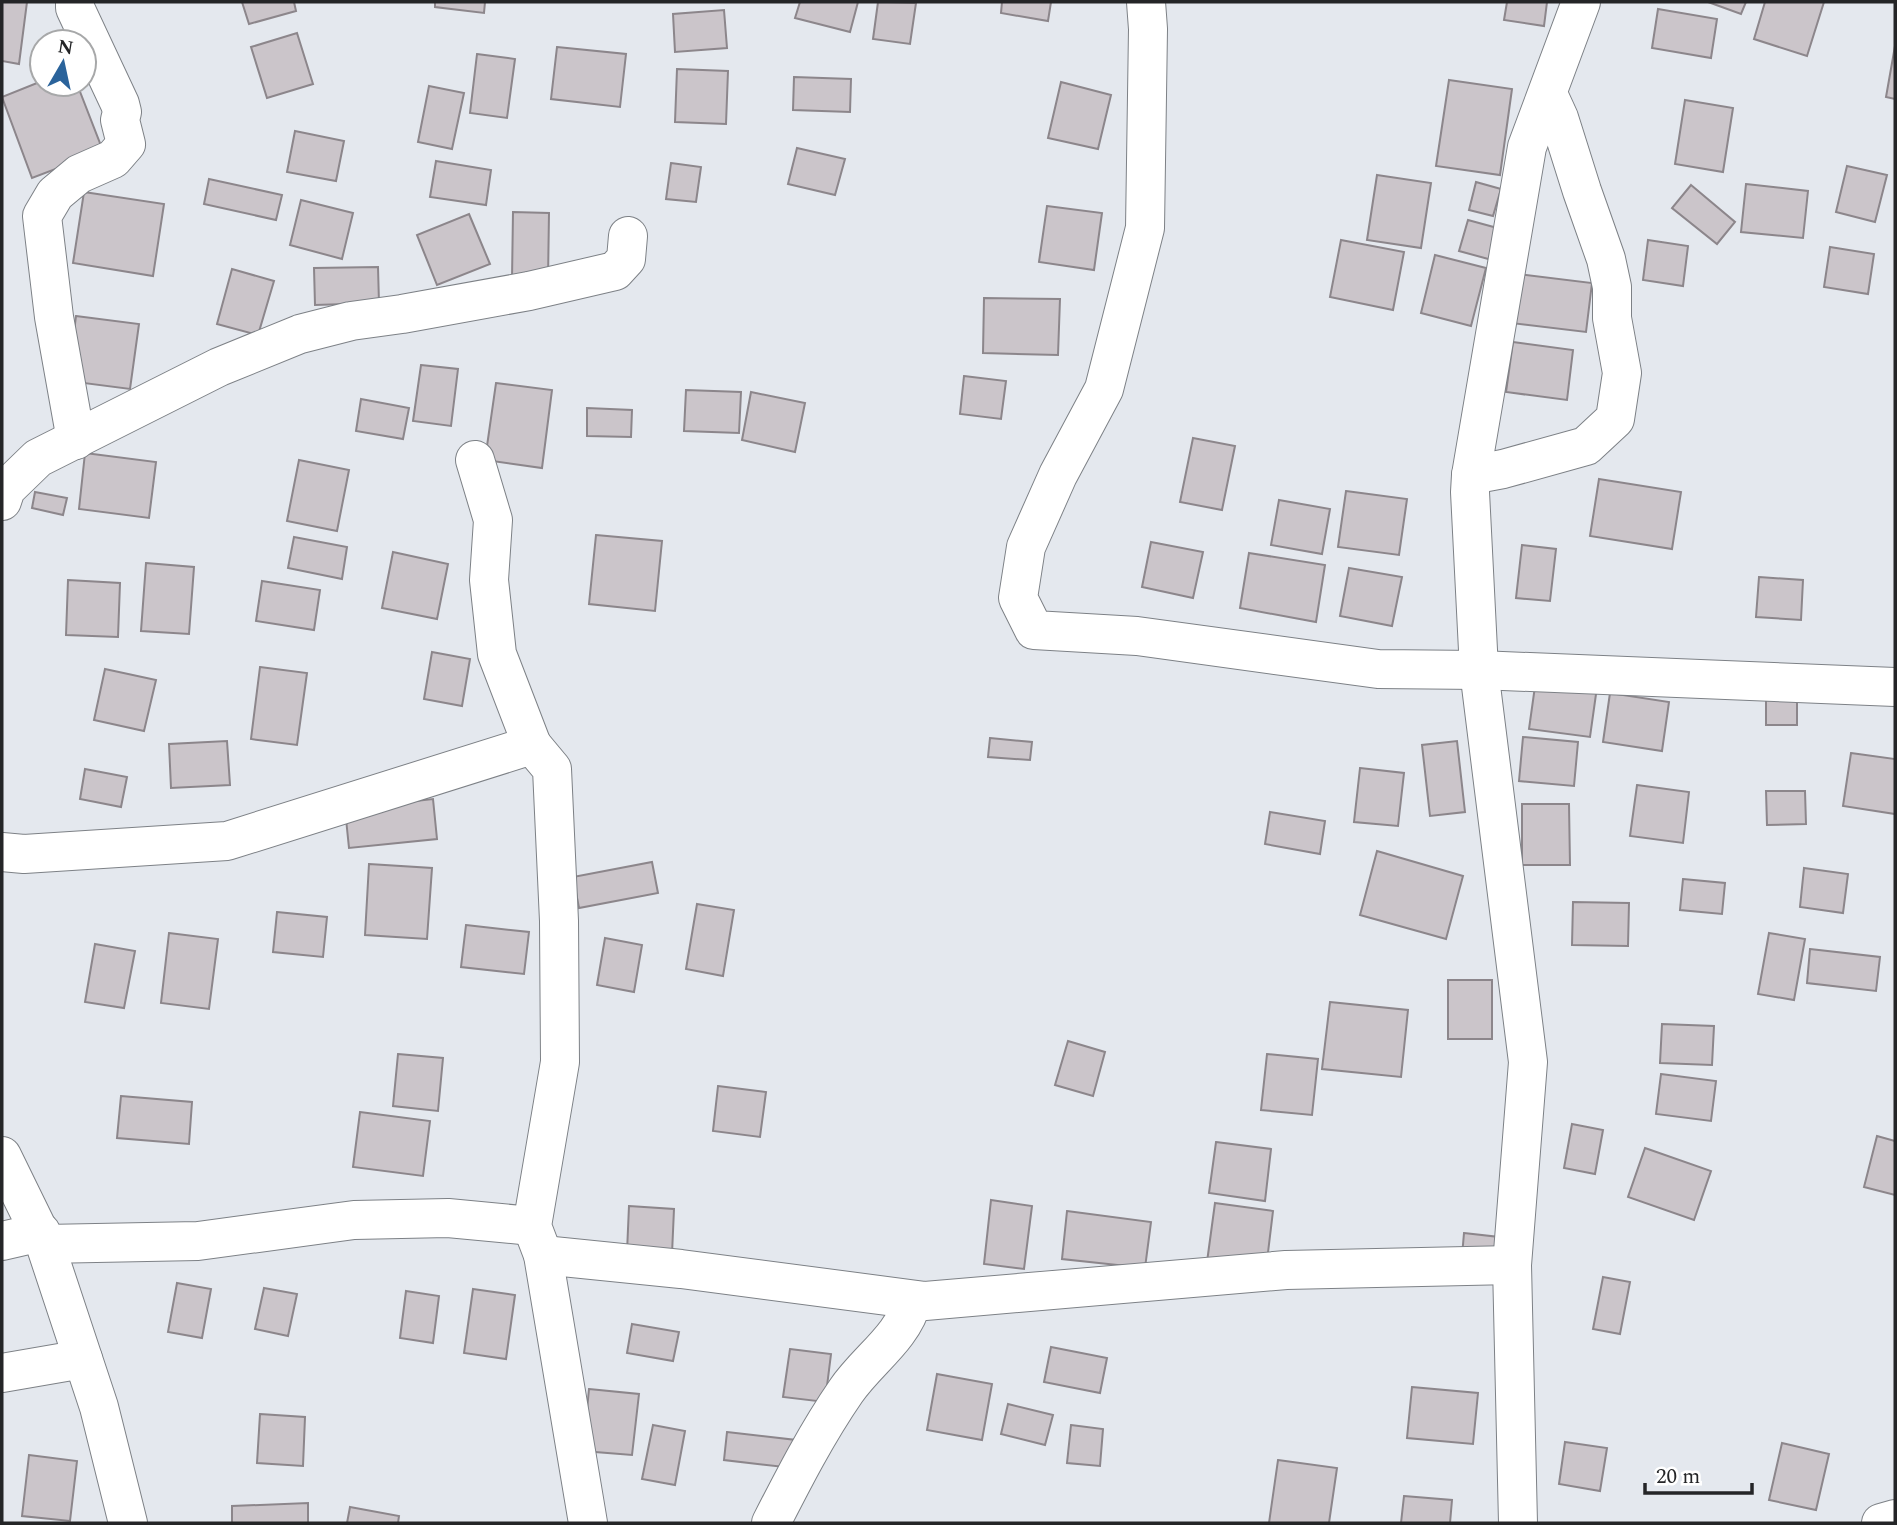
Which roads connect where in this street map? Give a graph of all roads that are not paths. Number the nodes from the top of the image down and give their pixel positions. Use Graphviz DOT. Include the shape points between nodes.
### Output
graph roads {
  1 [pos="75,2"];
  2 [pos="1146,2"];
  3 [pos="1581,2"];
  4 [pos="1548,94"];
  5 [pos="628,236"];
  6 [pos="76,440"];
  7 [pos="475,460"];
  8 [pos="1471,475"];
  9 [pos="2,501"];
  10 [pos="1479,670"];
  11 [pos="1895,687"];
  12 [pos="532,745"];
  13 [pos="2,852"];
  14 [pos="2,1156"];
  15 [pos="43,1238"];
  16 [pos="538,1240"];
  17 [pos="2,1241"];
  18 [pos="1512,1265"];
  19 [pos="913,1300"];
  20 [pos="83,1359"];
  21 [pos="2,1373"];
  22 [pos="1895,1519"];
  23 [pos="128,1523"];
  24 [pos="588,1523"];
  25 [pos="771,1523"];
  26 [pos="1518,1523"];
  27 [pos="1881,1523"];
  1 -- 6 [label="street" via="120,104 126,144 113,159 79,174 55,194 42,216"];
  2 -- 10 [label="street" via="1145,228 1104,389 1026,547 1017,598 1034,630 1137,636 1378,669"];
  3 -- 4 [label="street"];
  4 -- 8 [label="street" via="1527,147"];
  4 -- 8 [label="street" via="1612,287 1612,318 1622,373 1615,419 1586,446"];
  5 -- 6 [label="street" via="626,259 615,271 300,334 219,367"];
  6 -- 9 [label="street" via="38,458 6,489"];
  7 -- 12 [label="street" via="493,520 489,580 498,654"];
  8 -- 10 [label="street"];
  10 -- 11 [label="street"];
  10 -- 18 [label="street" via="1528,1062"];
  12 -- 13 [label="street" via="227,841"];
  12 -- 16 [label="street" via="551,769 559,921 560,1062"];
  14 -- 15 [label="street"];
  15 -- 16 [label="street" via="198,1241 354,1220 448,1218"];
  15 -- 17 [label="street"];
  15 -- 20 [label="street"];
  16 -- 19 [label="street" via="681,1269"];
  16 -- 24 [label="street"];
  18 -- 19 [label="street" via="1286,1270"];
  18 -- 26 [label="street"];
  19 -- 25 [label="street" via="899,1332 866,1365 822,1427"];
  20 -- 21 [label="street"];
  20 -- 23 [label="street"];
  22 -- 27 [label="street"];
}
